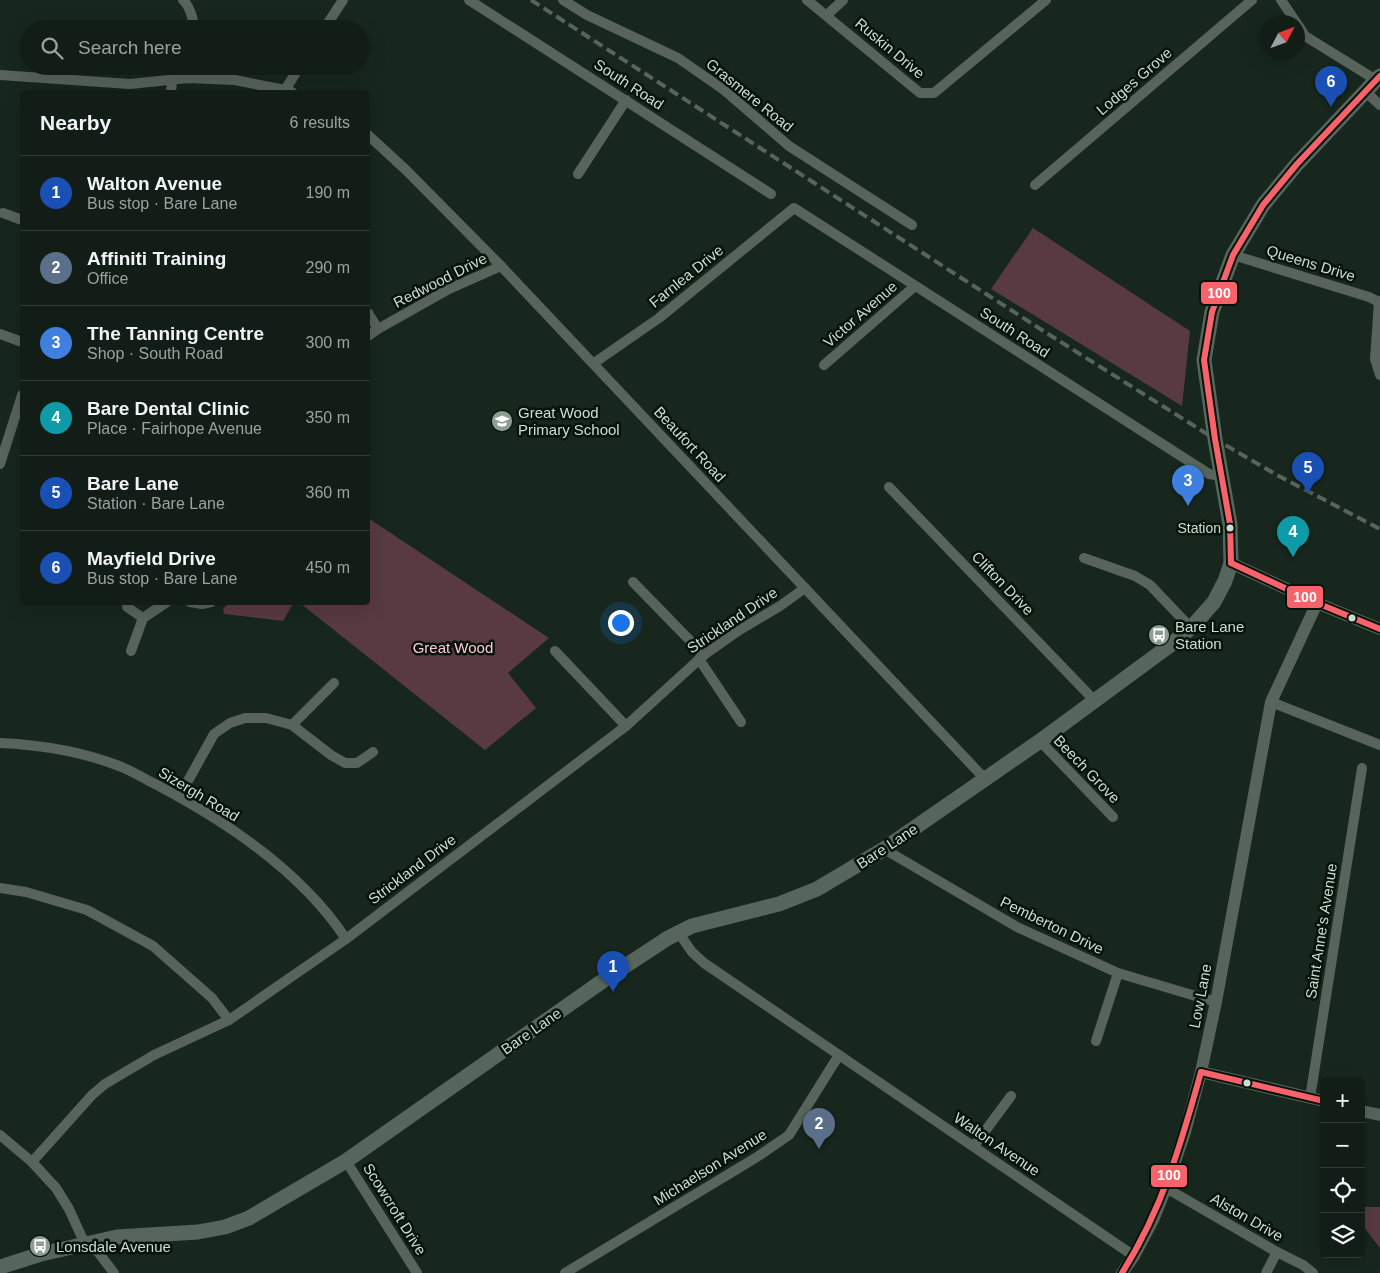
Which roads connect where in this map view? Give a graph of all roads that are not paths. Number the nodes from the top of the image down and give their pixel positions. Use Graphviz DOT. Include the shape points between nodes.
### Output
graph roads {
  1 [pos="183,0"];
  2 [pos="343,0"];
  3 [pos="470,0"];
  4 [pos="564,0"];
  5 [pos="807,0"];
  6 [pos="843,0"];
  7 [pos="1046,0"];
  8 [pos="1252,0"];
  9 [pos="1281,0"];
  10 [pos="827,15"];
  11 [pos="1291,15"];
  12 [pos="192,20"];
  13 [pos="330,20"];
  14 [pos="1305,36"];
  15 [pos="188,75"];
  16 [pos="296,75"];
  17 [pos="0,76"];
  18 [pos="188,78"];
  19 [pos="1378,78"];
  20 [pos="172,80"];
  21 [pos="171,90"];
  22 [pos="283,90"];
  23 [pos="288,90"];
  24 [pos="1366,92"];
  25 [pos="626,100"];
  26 [pos="1380,105"];
  27 [pos="370,137"];
  28 [pos="578,174"];
  29 [pos="1035,185"];
  30 [pos="771,194"];
  31 [pos="794,208"];
  32 [pos="3,213"];
  33 [pos="20,219"];
  34 [pos="912,224"];
  35 [pos="1233,255"];
  36 [pos="501,266"];
  37 [pos="915,286"];
  38 [pos="1379,301"];
  39 [pos="370,316"];
  40 [pos="378,329"];
  41 [pos="0,334"];
  42 [pos="370,335"];
  43 [pos="20,341"];
  44 [pos="594,363"];
  45 [pos="824,365"];
  46 [pos="1380,375"];
  47 [pos="20,401"];
  48 [pos="0,464"];
  49 [pos="1222,476"];
  50 [pos="889,487"];
  51 [pos="1084,558"];
  52 [pos="1231,563"];
  53 [pos="633,582"];
  54 [pos="805,588"];
  55 [pos="1317,603"];
  56 [pos="163,605"];
  57 [pos="127,607"];
  58 [pos="143,618"];
  59 [pos="1191,628"];
  60 [pos="1380,629"];
  61 [pos="131,651"];
  62 [pos="555,651"];
  63 [pos="702,657"];
  64 [pos="334,683"];
  65 [pos="1095,701"];
  66 [pos="1271,702"];
  67 [pos="741,722"];
  68 [pos="292,725"];
  69 [pos="626,726"];
  70 [pos="1040,741"];
  71 [pos="0,743"];
  72 [pos="1380,745"];
  73 [pos="373,752"];
  74 [pos="1362,768"];
  75 [pos="985,779"];
  76 [pos="179,797"];
  77 [pos="1113,818"];
  78 [pos="884,849"];
  79 [pos="0,888"];
  80 [pos="678,932"];
  81 [pos="346,939"];
  82 [pos="1118,973"];
  83 [pos="1216,1002"];
  84 [pos="229,1020"];
  85 [pos="1096,1041"];
  86 [pos="839,1055"];
  87 [pos="1201,1072"];
  88 [pos="1010,1096"];
  89 [pos="1310,1098"];
  90 [pos="1320,1100"];
  91 [pos="1365,1112"];
  92 [pos="1380,1115"];
  93 [pos="0,1135"];
  94 [pos="974,1146"];
  95 [pos="346,1161"];
  96 [pos="32,1162"];
  97 [pos="1166,1188"];
  98 [pos="85,1244"];
  99 [pos="1277,1252"];
  100 [pos="1134,1256"];
  101 [pos="0,1267"];
  102 [pos="114,1273"];
  103 [pos="417,1273"];
  104 [pos="566,1273"];
  105 [pos="1122,1273"];
  106 [pos="1266,1273"];
  107 [pos="1313,1273"];
  1 -- 12 [label="street"];
  2 -- 13 [label="street"];
  3 -- 25 [label="street, South Road"];
  4 -- 34 [label="street, Grasmere Road" via="587,15 678,58 724,90 789,146"];
  5 -- 10 [label="street, Ruskin Drive"];
  6 -- 10 [label="street"];
  7 -- 10 [label="street, Ruskin Drive" via="934,93 920,93"];
  8 -- 29 [label="street, Lodges Grove"];
  9 -- 11 [label="street"];
  14 -- 19 [label="street"];
  15 -- 18 [label="street"];
  16 -- 23 [label="street"];
  17 -- 20 [label="street" via="130,84"];
  18 -- 20 [label="street"];
  18 -- 22 [label="street" via="235,80"];
  19 -- 24 [label="main road, Bare Lane"];
  20 -- 21 [label="street"];
  24 -- 26 [label="street"];
  24 -- 35 [label="main road, Bare Lane" via="1274,191"];
  25 -- 28 [label="street"];
  25 -- 30 [label="street, South Road"];
  27 -- 36 [label="street, Beaufort Road"];
  31 -- 37 [label="street, South Road"];
  31 -- 44 [label="street, Farnlea Drive" via="659,318"];
  32 -- 33 [label="street"];
  35 -- 38 [label="street, Queens Drive"];
  35 -- 49 [label="main road, Bare Lane" via="1212,312 1204,360"];
  36 -- 40 [label="street, Redwood Drive" via="449,289"];
  36 -- 44 [label="street, Beaufort Road"];
  37 -- 45 [label="street, Victor Avenue"];
  37 -- 49 [label="street, South Road" via="1209,474"];
  38 -- 46 [label="street, Queens Drive" via="1375,359"];
  39 -- 40 [label="street"];
  40 -- 42 [label="street, Redwood Drive"];
  41 -- 43 [label="street"];
  44 -- 54 [label="street, Beaufort Road"];
  47 -- 48 [label="street"];
  49 -- 52 [label="main road, Bare Lane" via="1230,524"];
  50 -- 65 [label="street, Clifton Drive"];
  51 -- 59 [label="street" via="1135,576 1150,585"];
  52 -- 55 [label="street"];
  52 -- 59 [label="main road, Bare Lane" via="1214,602"];
  53 -- 63 [label="street"];
  54 -- 63 [label="street, Strickland Drive"];
  54 -- 75 [label="street, Beaufort Road"];
  55 -- 60 [label="street"];
  55 -- 66 [label="street, Low Lane"];
  56 -- 58 [label="street"];
  57 -- 58 [label="street"];
  58 -- 61 [label="street"];
  59 -- 65 [label="main road, Bare Lane"];
  62 -- 69 [label="street"];
  63 -- 67 [label="street"];
  63 -- 69 [label="street, Strickland Drive"];
  64 -- 68 [label="street"];
  65 -- 70 [label="main road, Bare Lane"];
  66 -- 72 [label="street"];
  66 -- 83 [label="street, Low Lane"];
  68 -- 73 [label="street" via="345,763 357,763"];
  68 -- 76 [label="street" via="266,718 245,718 230,723 214,734"];
  69 -- 81 [label="street, Strickland Drive"];
  70 -- 75 [label="main road, Bare Lane"];
  70 -- 77 [label="street, Beech Grove"];
  71 -- 76 [label="street, Sizergh Road" via="75,752 120,766"];
  74 -- 89 [label="street, Saint Anne's Avenue"];
  75 -- 78 [label="main road, Bare Lane"];
  76 -- 81 [label="street, Sizergh Road" via="244,839 296,879"];
  78 -- 80 [label="main road, Bare Lane" via="817,889 779,904"];
  78 -- 82 [label="street, Pemberton Drive" via="1017,927"];
  79 -- 84 [label="street" via="87,910 153,946 212,998"];
  80 -- 86 [label="street, Walton Avenue" via="704,963"];
  80 -- 95 [label="main road, Bare Lane" via="604,980"];
  81 -- 84 [label="street, Strickland Drive"];
  82 -- 83 [label="street, Pemberton Drive"];
  82 -- 85 [label="street"];
  83 -- 87 [label="street, Low Lane"];
  84 -- 96 [label="street, Strickland Drive" via="154,1054 105,1084"];
  86 -- 94 [label="street, Walton Avenue"];
  86 -- 104 [label="street, Michaelson Avenue" via="789,1135"];
  87 -- 89 [label="street"];
  87 -- 97 [label="street, Low Lane"];
  88 -- 94 [label="street"];
  89 -- 90 [label="street"];
  91 -- 92 [label="street"];
  93 -- 96 [label="street"];
  94 -- 100 [label="street, Walton Avenue"];
  95 -- 98 [label="main road, Bare Lane" via="249,1218 225,1227 117,1237"];
  95 -- 103 [label="street, Scowcroft Drive"];
  96 -- 98 [label="street" via="70,1209"];
  97 -- 99 [label="street, Alston Drive"];
  97 -- 100 [label="street, Low Lane"];
  98 -- 101 [label="main road, Bare Lane"];
  98 -- 102 [label="street" via="98,1252"];
  99 -- 106 [label="street"];
  99 -- 107 [label="street, Alston Drive"];
  100 -- 105 [label="street, Low Lane"];
}
